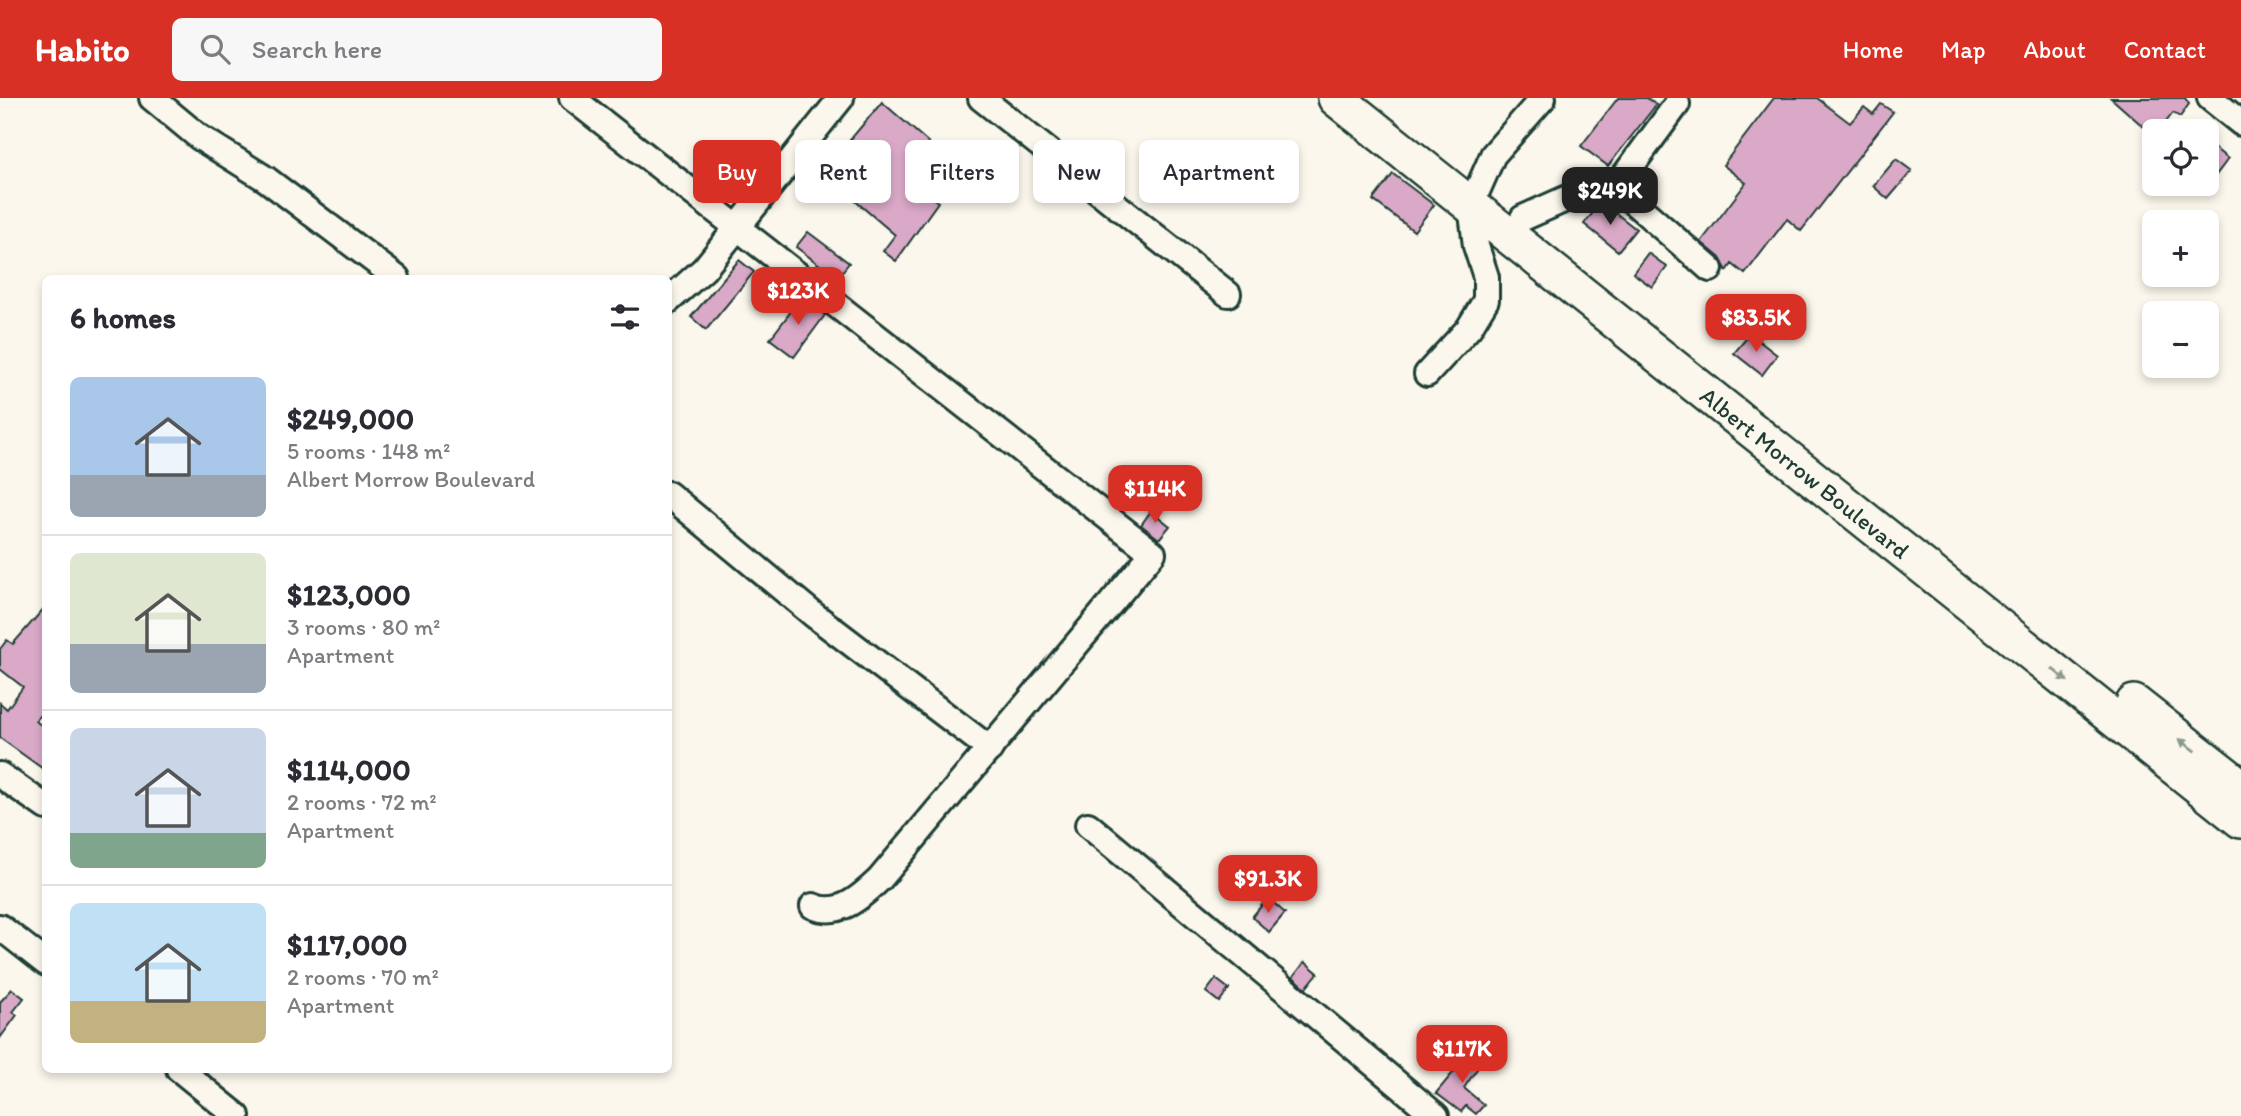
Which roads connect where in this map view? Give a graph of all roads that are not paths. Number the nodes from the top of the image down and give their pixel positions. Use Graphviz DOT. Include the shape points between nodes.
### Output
graph roads {
  1 [pos="152,98"];
  2 [pos="572,98"];
  3 [pos="841,98"];
  4 [pos="981,98"];
  5 [pos="1336,98"];
  6 [pos="1371,98"];
  7 [pos="1543,98"];
  8 [pos="2210,98"];
  9 [pos="1676,104"];
  10 [pos="2241,123"];
  11 [pos="1616,187"];
  12 [pos="1475,194"];
  13 [pos="1523,218"];
  14 [pos="738,228"];
  15 [pos="1710,269"];
  16 [pos="393,275"];
  17 [pos="1228,294"];
  18 [pos="672,297"];
  19 [pos="1427,374"];
  20 [pos="672,497"];
  21 [pos="990,749"];
  22 [pos="0,775"];
  23 [pos="2241,787"];
  24 [pos="42,804"];
  25 [pos="2241,820"];
  26 [pos="1088,825"];
  27 [pos="813,906"];
  28 [pos="0,927"];
  29 [pos="42,960"];
  30 [pos="184,1073"];
  31 [pos="237,1116"];
  32 [pos="1436,1116"];
  1 -- 16 [label="street" via="199,137 266,180"];
  2 -- 14 [label="street"];
  3 -- 14 [label="street"];
  4 -- 17 [label="street"];
  5 -- 12 [label="highway, Albert Morrow Boulevard"];
  6 -- 12 [label="highway, Albert Morrow Boulevard"];
  7 -- 12 [label="street" via="1493,155"];
  8 -- 10 [label="street"];
  9 -- 11 [label="street"];
  11 -- 13 [label="street" via="1579,193"];
  11 -- 15 [label="street"];
  12 -- 13 [label="highway, Albert Morrow Boulevard"];
  12 -- 19 [label="street" via="1476,246 1486,277 1486,300 1469,328"];
  12 -- 25 [label="highway, Albert Morrow Boulevard, one-way"];
  23 -- 13 [label="highway, Albert Morrow Boulevard, one-way"];
  14 -- 18 [label="street" via="704,269"];
  14 -- 21 [label="street" via="1153,553"];
  20 -- 21 [label="street" via="814,615"];
  21 -- 27 [label="street" via="869,889 839,908 823,911"];
  22 -- 24 [label="street"];
  26 -- 32 [label="street"];
  28 -- 29 [label="street"];
  30 -- 31 [label="street"];
}
